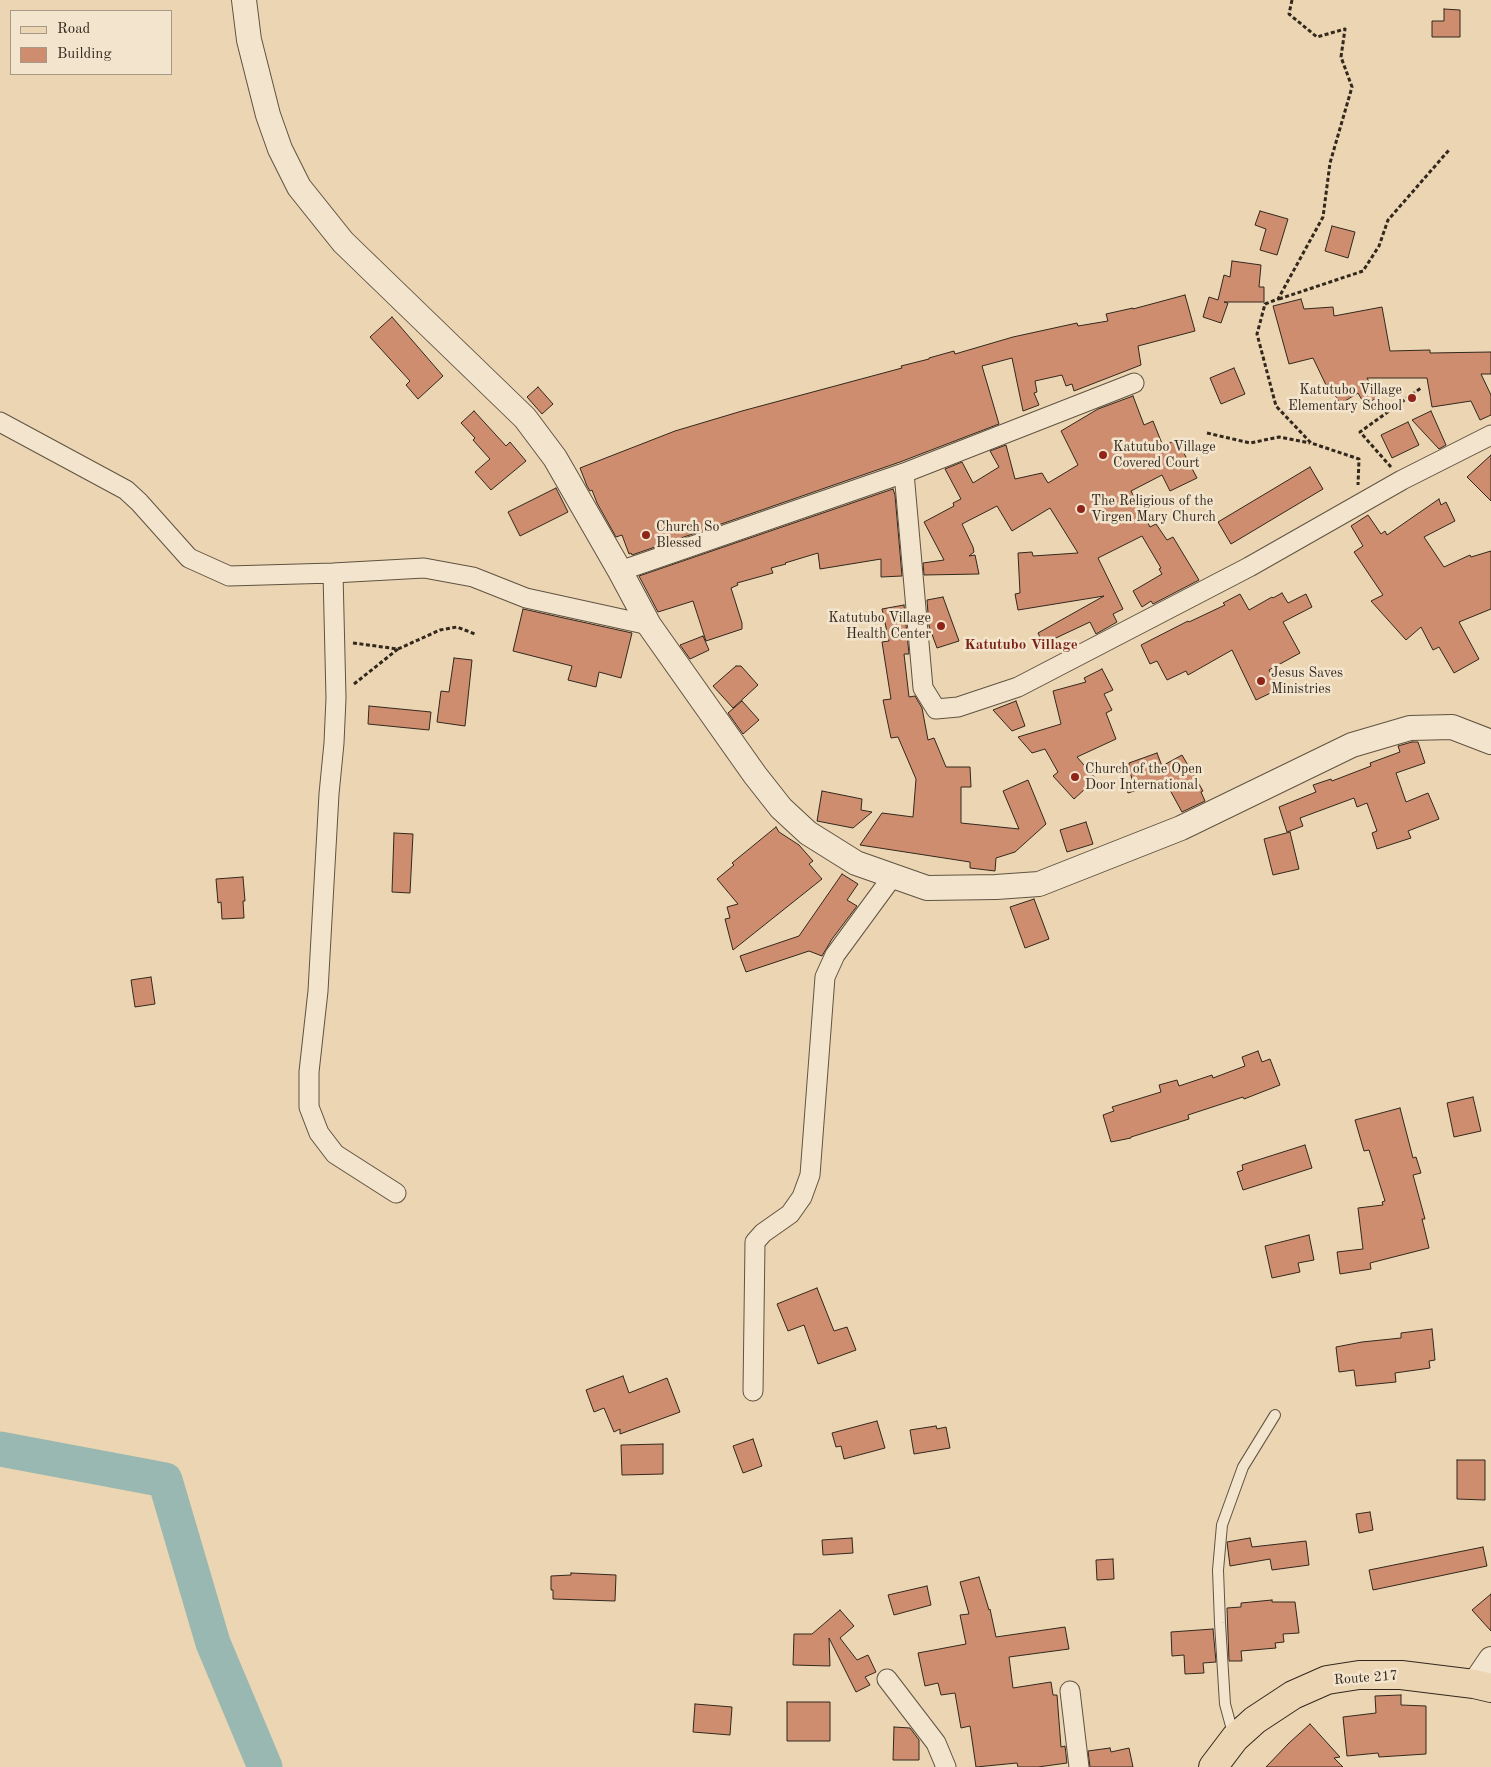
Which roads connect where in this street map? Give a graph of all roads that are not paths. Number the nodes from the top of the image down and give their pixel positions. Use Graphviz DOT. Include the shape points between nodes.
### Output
graph roads {
  1 [pos="244,0"];
  2 [pos="1134,383"];
  3 [pos="0,422"];
  4 [pos="1491,435"];
  5 [pos="904,473"];
  6 [pos="620,571"];
  7 [pos="334,574"];
  8 [pos="649,625"];
  9 [pos="1491,742"];
  10 [pos="893,876"];
  11 [pos="396,1193"];
  12 [pos="753,1391"];
  13 [pos="1275,1415"];
  14 [pos="1491,1659"];
  15 [pos="887,1678"];
  16 [pos="1483,1686"];
  17 [pos="1070,1691"];
  18 [pos="1234,1738"];
  19 [pos="946,1767"];
  20 [pos="1079,1767"];
  21 [pos="1213,1767"];
  1 -- 6 [label="street" via="249,40 268,115 299,187 343,242 525,418 555,458"];
  2 -- 5 [label="street"];
  3 -- 7 [label="street" via="126,490 189,558 229,576"];
  4 -- 5 [label="street" via="1402,480 1249,567 1018,687 958,707 936,709 923,688"];
  5 -- 6 [label="street"];
  6 -- 8 [label="street"];
  7 -- 8 [label="street" via="424,568 474,578 526,598"];
  7 -- 11 [label="street" via="336,698 318,991 308,1072 309,1107 320,1133 335,1154"];
  8 -- 10 [label="street" via="780,808 808,833 856,863"];
  9 -- 10 [label="street" via="1452,727 1410,728 1352,745 1181,828 1039,884 927,888"];
  10 -- 12 [label="street" via="835,955 825,977 810,1175 802,1197 790,1214 763,1232 755,1242"];
  13 -- 18 [label="lane" via="1243,1467 1222,1525 1218,1570 1220,1623 1225,1704"];
  14 -- 16 [label="street"];
  15 -- 19 [label="street" via="936,1743"];
  16 -- 18 [label="main road, Route 217" via="1401,1675 1359,1675 1328,1680 1293,1695"];
  17 -- 20 [label="street"];
  18 -- 21 [label="main road, Route 217"];
}
